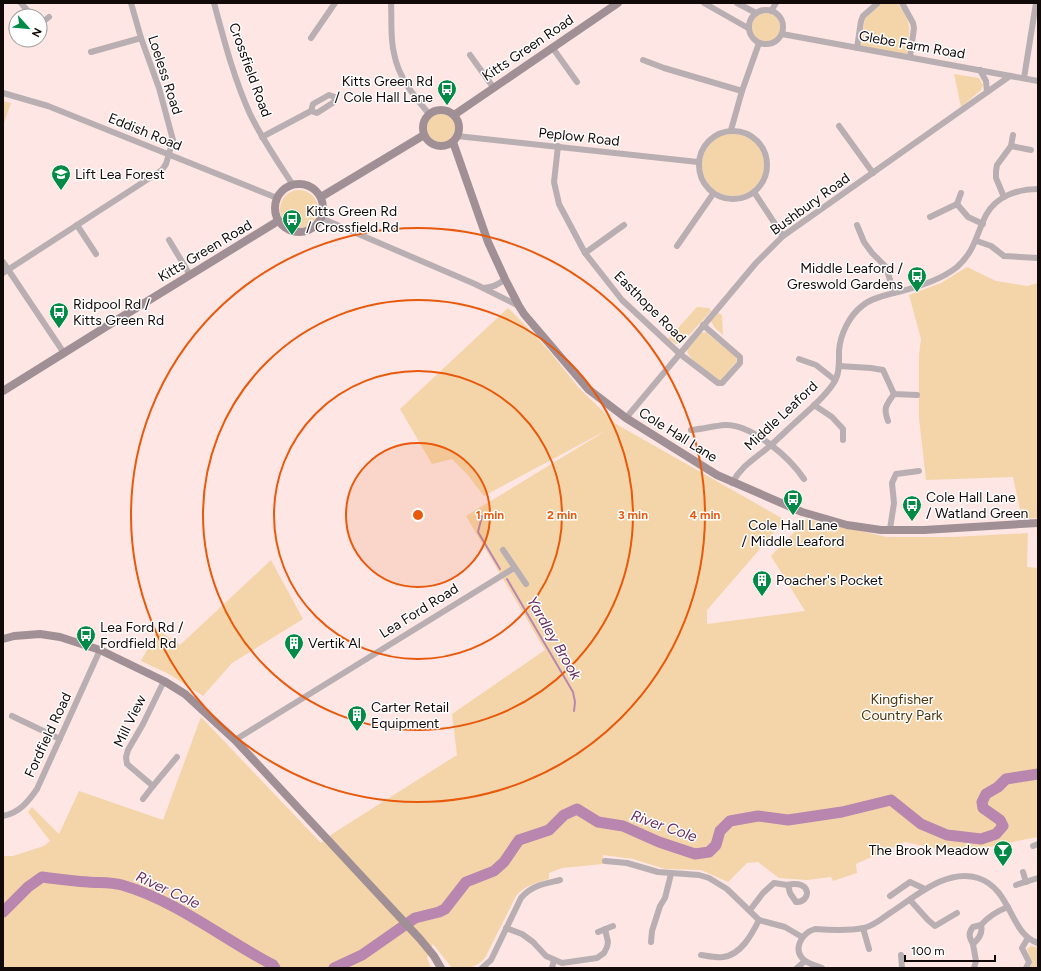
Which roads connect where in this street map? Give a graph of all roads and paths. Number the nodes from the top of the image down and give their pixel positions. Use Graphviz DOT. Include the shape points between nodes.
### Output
graph roads {
  1 [pos="131,3"];
  2 [pos="214,3"];
  3 [pos="335,3"];
  4 [pos="391,3"];
  5 [pos="618,3"];
  6 [pos="704,3"];
  7 [pos="737,3"];
  8 [pos="776,3"];
  9 [pos="878,3"];
  10 [pos="902,3"];
  11 [pos="1036,3"];
  12 [pos="772,11"];
  13 [pos="756,13"];
  14 [pos="748,28"];
  15 [pos="782,34"];
  16 [pos="140,38"];
  17 [pos="311,38"];
  18 [pos="759,43"];
  19 [pos="552,47"];
  20 [pos="858,48"];
  21 [pos="91,52"];
  22 [pos="470,55"];
  23 [pos="910,57"];
  24 [pos="644,60"];
  25 [pos="980,70"];
  26 [pos="1010,76"];
  27 [pos="1024,78"];
  28 [pos="1038,81"];
  29 [pos="577,82"];
  30 [pos="493,88"];
  31 [pos="742,91"];
  32 [pos="987,92"];
  33 [pos="3,93"];
  34 [pos="311,111"];
  35 [pos="429,114"];
  36 [pos="454,115"];
  37 [pos="839,126"];
  38 [pos="731,130"];
  39 [pos="424,135"];
  40 [pos="1012,135"];
  41 [pos="262,137"];
  42 [pos="455,139"];
  43 [pos="558,146"];
  44 [pos="1011,146"];
  45 [pos="1031,150"];
  46 [pos="170,154"];
  47 [pos="698,162"];
  48 [pos="874,173"];
  49 [pos="293,184"];
  50 [pos="1038,189"];
  51 [pos="754,192"];
  52 [pos="961,193"];
  53 [pos="713,194"];
  54 [pos="321,197"];
  55 [pos="1004,197"];
  56 [pos="277,198"];
  57 [pos="956,204"];
  58 [pos="930,217"];
  59 [pos="321,218"];
  60 [pos="278,221"];
  61 [pos="983,224"];
  62 [pos="77,225"];
  63 [pos="624,225"];
  64 [pos="857,225"];
  65 [pos="783,236"];
  66 [pos="169,240"];
  67 [pos="976,241"];
  68 [pos="677,246"];
  69 [pos="585,253"];
  70 [pos="96,254"];
  71 [pos="1038,258"];
  72 [pos="3,262"];
  73 [pos="6,271"];
  74 [pos="190,275"];
  75 [pos="505,279"];
  76 [pos="482,288"];
  77 [pos="894,293"];
  78 [pos="519,306"];
  79 [pos="704,325"];
  80 [pos="64,353"];
  81 [pos="680,354"];
  82 [pos="799,359"];
  83 [pos="839,366"];
  84 [pos="835,380"];
  85 [pos="3,391"];
  86 [pos="894,394"];
  87 [pos="917,395"];
  88 [pos="814,405"];
  89 [pos="626,418"];
  90 [pos="888,421"];
  91 [pos="702,429"];
  92 [pos="691,430"];
  93 [pos="703,437"];
  94 [pos="843,440"];
  95 [pos="770,446"];
  96 [pos="919,471"];
  97 [pos="804,479"];
  98 [pos="732,483"];
  99 [pos="1038,523"];
  100 [pos="890,529"];
  101 [pos="503,550"];
  102 [pos="514,568"];
  103 [pos="526,584"];
  104 [pos="3,639"];
  105 [pos="100,650"];
  106 [pos="164,681"];
  107 [pos="12,716"];
  108 [pos="60,739"];
  109 [pos="235,740"];
  110 [pos="177,757"];
  111 [pos="153,786"];
  112 [pos="143,799"];
  113 [pos="3,816"];
  114 [pos="605,861"];
  115 [pos="1023,872"];
  116 [pos="671,874"];
  117 [pos="1038,878"];
  118 [pos="560,880"];
  119 [pos="1026,882"];
  120 [pos="788,885"];
  121 [pos="1016,885"];
  122 [pos="925,889"];
  123 [pos="890,896"];
  124 [pos="910,900"];
  125 [pos="1008,907"];
  126 [pos="750,910"];
  127 [pos="957,913"];
  128 [pos="759,920"];
  129 [pos="982,925"];
  130 [pos="613,926"];
  131 [pos="506,928"];
  132 [pos="863,928"];
  133 [pos="802,937"];
  134 [pos="1028,938"];
  135 [pos="651,942"];
  136 [pos="1038,943"];
  137 [pos="973,944"];
  138 [pos="869,949"];
  139 [pos="701,955"];
  140 [pos="901,956"];
  141 [pos="554,960"];
  142 [pos="805,961"];
  143 [pos="441,968"];
  144 [pos="482,968"];
  145 [pos="552,968"];
  146 [pos="797,968"];
  147 [pos="822,968"];
  148 [pos="902,968"];
  149 [pos="974,968"];
  150 [pos="1026,968"];
  1 -- 16 [label="street, Loeless Road"];
  2 -- 41 [label="street, Crossfield Road" via="248,109"];
  3 -- 17 [label="street"];
  4 -- 35 [label="street" via="394,53 400,72 410,92"];
  5 -- 19 [label="street, Kitts Green Road"];
  6 -- 14 [label="street"];
  7 -- 13 [label="street"];
  8 -- 12 [label="street"];
  9 -- 20 [label="street" via="863,16"];
  10 -- 23 [label="street" via="914,28"];
  11 -- 27 [label="street"];
  12 -- 13 [label="street" via="763,10"];
  12 -- 15 [label="street" via="781,19"];
  13 -- 14 [label="street" via="750,19"];
  14 -- 18 [label="street" via="751,36"];
  15 -- 18 [label="street" via="769,44"];
  15 -- 20 [label="street, Glebe Farm Road"];
  16 -- 21 [label="street"];
  16 -- 46 [label="street, Loeless Road" via="159,88 173,140"];
  18 -- 31 [label="street"];
  19 -- 29 [label="street"];
  19 -- 30 [label="street, Kitts Green Road"];
  20 -- 23 [label="street, Glebe Farm Road"];
  22 -- 30 [label="street"];
  23 -- 25 [label="street, Glebe Farm Road"];
  24 -- 31 [label="street"];
  25 -- 26 [label="street, Glebe Farm Road"];
  25 -- 32 [label="street" via="986,81"];
  26 -- 27 [label="street, Glebe Farm Road"];
  26 -- 32 [label="street, Bushbury Road"];
  27 -- 28 [label="street, Glebe Farm Road"];
  30 -- 36 [label="street, Kitts Green Road"];
  31 -- 38 [label="street"];
  32 -- 48 [label="street, Bushbury Road"];
  33 -- 46 [label="street, Eddish Road" via="48,106"];
  34 -- 41 [label="street"];
  35 -- 36 [label="street" via="442,110"];
  35 -- 39 [label="street" via="423,125"];
  36 -- 42 [label="street" via="459,125"];
  37 -- 48 [label="street"];
  38 -- 47 [label="street" via="721,132 705,144"];
  38 -- 51 [label="street" via="750,135 764,150 767,168 765,178"];
  39 -- 42 [label="street" via="438,146 446,146"];
  39 -- 54 [label="street"];
  40 -- 44 [label="street"];
  41 -- 49 [label="street, Crossfield Road"];
  42 -- 43 [label="street, Peplow Road"];
  42 -- 75 [label="street, Cole Hall Lane" via="488,242"];
  43 -- 47 [label="street, Peplow Road"];
  43 -- 69 [label="street, Easthope Road" via="554,182 559,204"];
  44 -- 45 [label="street"];
  44 -- 55 [label="street" via="996,170 996,178"];
  46 -- 56 [label="street, Eddish Road"];
  46 -- 62 [label="street" via="162,170"];
  47 -- 53 [label="street" via="701,180"];
  48 -- 65 [label="street, Bushbury Road"];
  49 -- 54 [label="street" via="310,187"];
  49 -- 56 [label="street" via="283,190"];
  50 -- 55 [label="street, Middle Leaford" via="1016,192"];
  51 -- 53 [label="street" via="746,197 734,199 721,198"];
  51 -- 65 [label="street"];
  52 -- 57 [label="street"];
  53 -- 68 [label="street"];
  54 -- 59 [label="street"];
  55 -- 61 [label="street, Middle Leaford" via="992,207"];
  56 -- 60 [label="street" via="274,208"];
  57 -- 58 [label="street"];
  57 -- 61 [label="street" via="968,217"];
  59 -- 60 [label="street" via="312,228 301,232 287,228"];
  59 -- 76 [label="street"];
  60 -- 74 [label="street, Kitts Green Road"];
  61 -- 67 [label="street, Middle Leaford"];
  62 -- 70 [label="street"];
  62 -- 73 [label="street"];
  63 -- 69 [label="street"];
  64 -- 77 [label="street" via="864,242 886,267"];
  65 -- 79 [label="street, Bushbury Road" via="756,263"];
  66 -- 74 [label="street"];
  67 -- 71 [label="street" via="991,246 1004,256"];
  67 -- 77 [label="street, Middle Leaford" via="963,260 938,279"];
  69 -- 81 [label="street, Easthope Road" via="622,300"];
  72 -- 73 [label="street"];
  73 -- 80 [label="street"];
  74 -- 80 [label="street, Kitts Green Road"];
  75 -- 76 [label="street" via="499,285"];
  75 -- 78 [label="street, Cole Hall Lane"];
  76 -- 78 [label="street"];
  77 -- 83 [label="street, Middle Leaford" via="872,300 853,316 843,332"];
  78 -- 89 [label="street, Cole Hall Lane" via="588,389"];
  79 -- 81 [label="street, Bushbury Road"];
  79 -- 81 [label="street, Easthope Road" via="738,354 740,363 720,384"];
  80 -- 85 [label="street, Kitts Green Road"];
  81 -- 89 [label="street, Bushbury Road"];
  82 -- 84 [label="street" via="816,365"];
  83 -- 84 [label="street, Middle Leaford"];
  83 -- 86 [label="street" via="883,370"];
  84 -- 88 [label="street, Middle Leaford"];
  86 -- 87 [label="street"];
  86 -- 90 [label="street" via="884,412"];
  88 -- 94 [label="street" via="832,417 843,429"];
  88 -- 95 [label="street, Middle Leaford"];
  89 -- 98 [label="street, Cole Hall Lane"];
  91 -- 92 [label="street"];
  91 -- 93 [label="street"];
  91 -- 95 [label="street" via="725,425 739,427 751,432"];
  95 -- 97 [label="street" via="797,469"];
  95 -- 98 [label="street, Middle Leaford" via="738,472"];
  96 -- 100 [label="street" via="896,474 892,483 894,503"];
  98 -- 100 [label="street, Cole Hall Lane" via="802,512 847,525"];
  99 -- 100 [label="street, Cole Hall Lane" via="924,530"];
  101 -- 102 [label="street"];
  102 -- 103 [label="street"];
  102 -- 109 [label="street, Lea Ford Road"];
  104 -- 105 [label="street" via="40,634 60,636"];
  105 -- 106 [label="street"];
  105 -- 108 [label="street, Fordfield Road"];
  106 -- 109 [label="street" via="185,694"];
  106 -- 111 [label="street, Mill View" via="126,757 129,767"];
  107 -- 108 [label="street"];
  108 -- 113 [label="street, Fordfield Road" via="29,801 19,810"];
  109 -- 143 [label="street" via="420,939"];
  110 -- 111 [label="street"];
  111 -- 112 [label="street"];
  114 -- 116 [label="street" via="627,863"];
  115 -- 119 [label="street"];
  116 -- 126 [label="street" via="709,878 727,889"];
  116 -- 135 [label="street" via="666,898 660,906 652,931"];
  117 -- 119 [label="street"];
  118 -- 131 [label="street" via="527,891 515,907"];
  119 -- 121 [label="street"];
  120 -- 126 [label="street" via="774,883"];
  122 -- 123 [label="street" via="910,882"];
  122 -- 124 [label="street"];
  122 -- 125 [label="street" via="950,879 976,878 994,887"];
  124 -- 127 [label="street" via="935,926"];
  124 -- 132 [label="street"];
  125 -- 129 [label="street" via="992,914"];
  125 -- 134 [label="street"];
  126 -- 128 [label="street"];
  128 -- 133 [label="street" via="785,927"];
  128 -- 139 [label="street" via="744,945 734,953 724,957"];
  129 -- 137 [label="street" via="980,937"];
  129 -- 137 [label="street" via="969,931"];
  130 -- 141 [label="street" via="602,931 608,942 604,953 597,958 562,963"];
  131 -- 141 [label="street" via="522,934"];
  131 -- 144 [label="street" via="491,960"];
  132 -- 133 [label="street" via="815,929"];
  132 -- 138 [label="street"];
  133 -- 142 [label="street" via="799,947"];
  134 -- 136 [label="street"];
  134 -- 150 [label="street" via="1022,948 1029,962"];
  137 -- 149 [label="street" via="976,961"];
  140 -- 148 [label="street"];
  141 -- 145 [label="street"];
  142 -- 146 [label="street"];
  142 -- 147 [label="street"];
}
